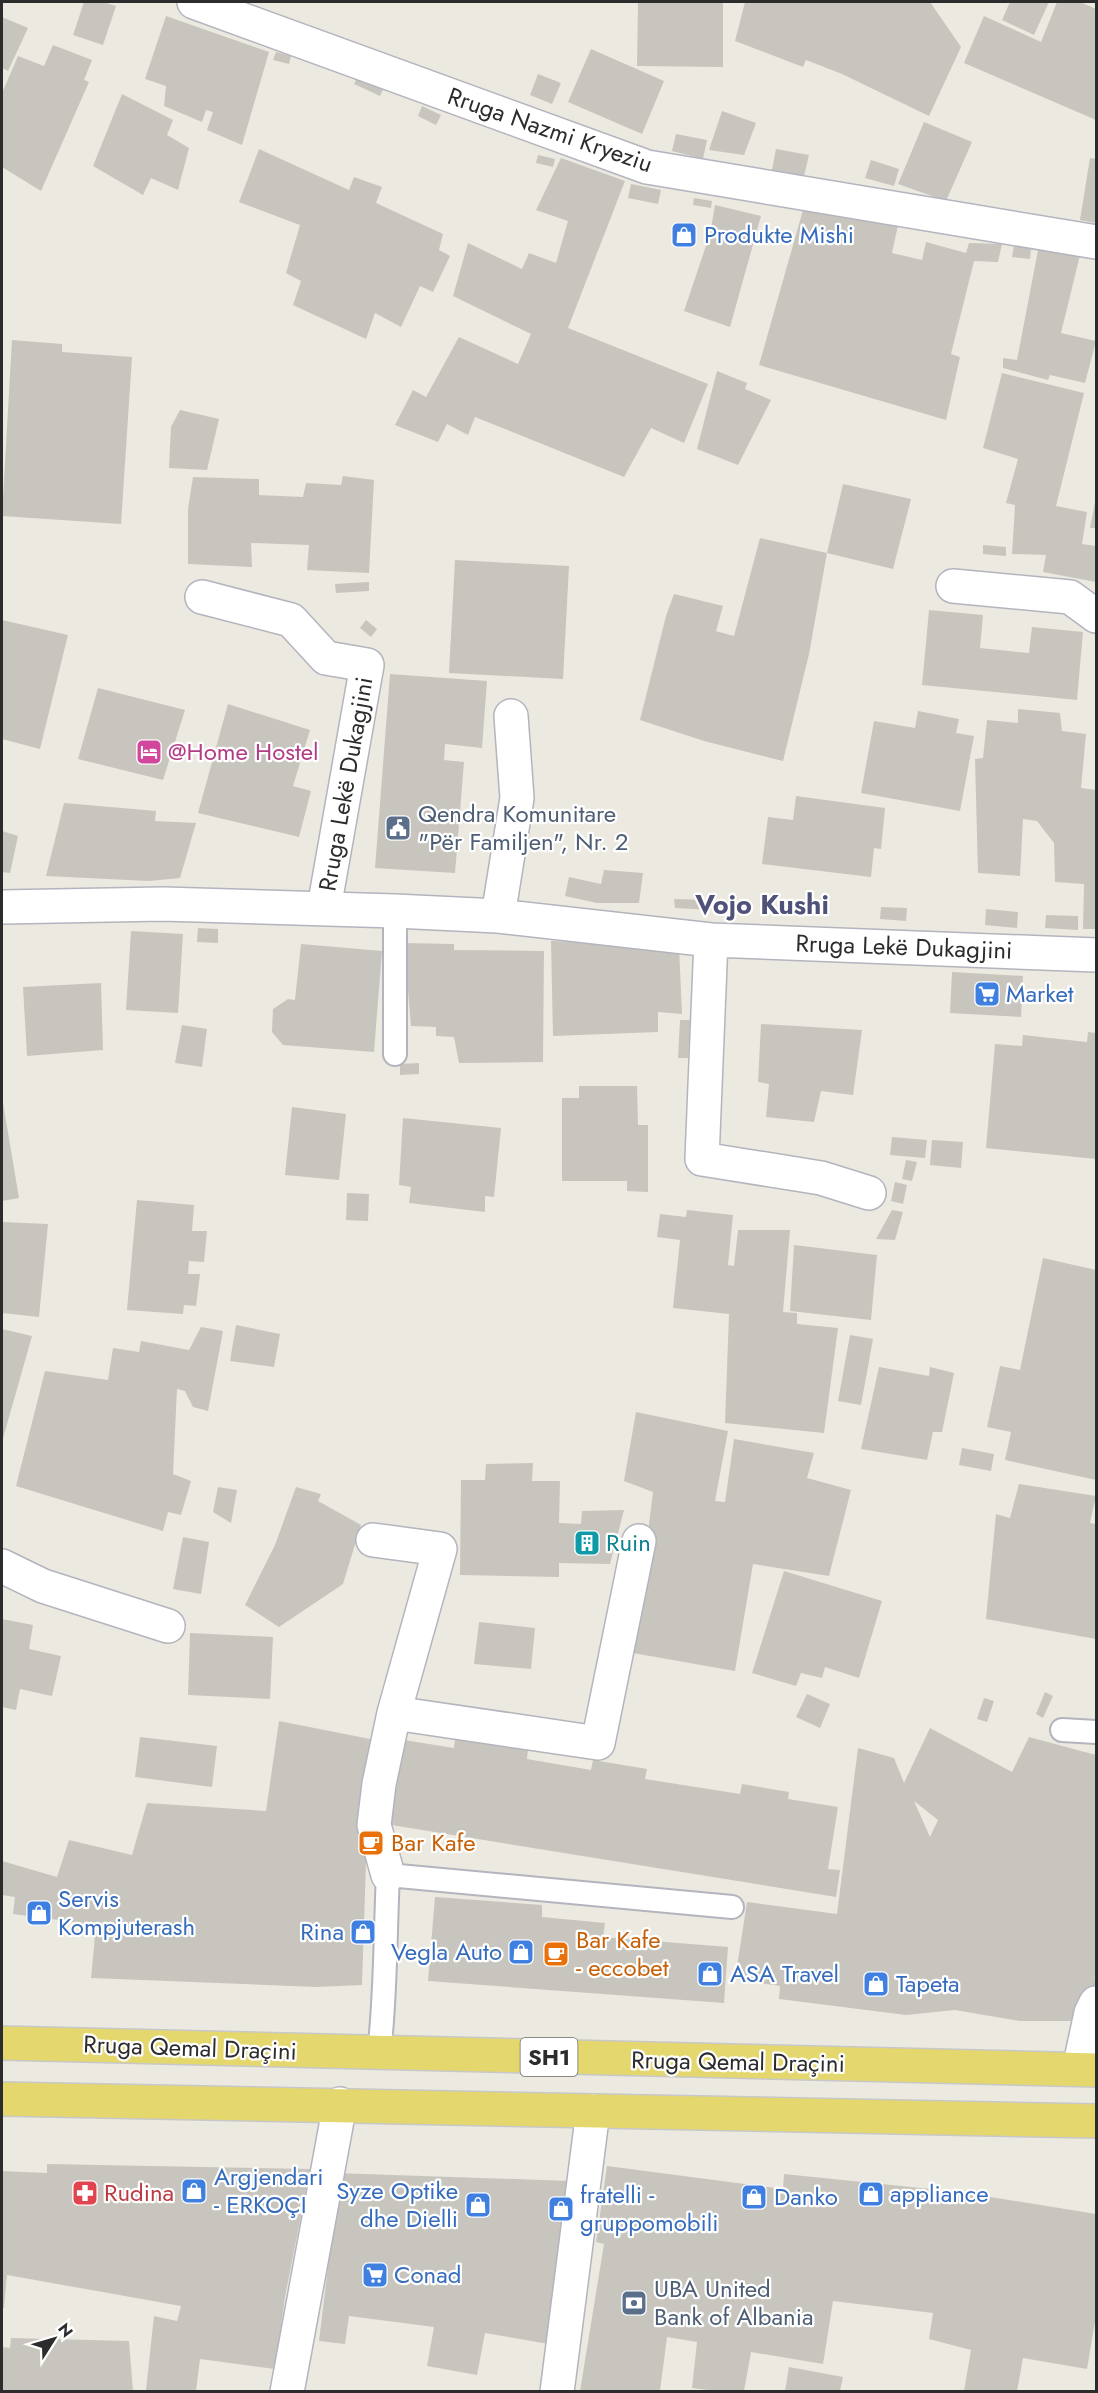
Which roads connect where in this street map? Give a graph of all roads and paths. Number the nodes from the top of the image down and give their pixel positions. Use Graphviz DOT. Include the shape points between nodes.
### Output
graph roads {
  1 [pos="194,2"];
  2 [pos="1096,242"];
  3 [pos="953,586"];
  4 [pos="202,597"];
  5 [pos="1096,616"];
  6 [pos="511,716"];
  7 [pos="2,907"];
  8 [pos="324,908"];
  9 [pos="395,911"];
  10 [pos="498,916"];
  11 [pos="711,940"];
  12 [pos="1096,955"];
  13 [pos="395,1054"];
  14 [pos="868,1193"];
  15 [pos="373,1540"];
  16 [pos="639,1541"];
  17 [pos="2,1566"];
  18 [pos="168,1626"];
  19 [pos="394,1713"];
  20 [pos="1062,1730"];
  21 [pos="1096,1732"];
  22 [pos="388,1875"];
  23 [pos="732,1907"];
  24 [pos="1096,2003"];
  25 [pos="2,2043"];
  26 [pos="379,2053"];
  27 [pos="1088,2070"];
  28 [pos="2,2099"];
  29 [pos="340,2104"];
  30 [pos="593,2111"];
  31 [pos="1096,2121"];
  32 [pos="287,2391"];
  33 [pos="557,2391"];
  1 -- 2 [label="street, Rruga Nazmi Kryeziu" via="647,167"];
  3 -- 5 [label="street" via="1070,597"];
  4 -- 8 [label="street, Rruga Lekë Dukagjini" via="291,620 326,658 367,665"];
  6 -- 10 [label="street" via="517,798"];
  7 -- 8 [label="street, Rruga Lekë Dukagjini" via="163,904"];
  8 -- 9 [label="street, Rruga Lekë Dukagjini"];
  9 -- 10 [label="street, Rruga Lekë Dukagjini"];
  9 -- 13 [label="lane"];
  10 -- 11 [label="street, Rruga Lekë Dukagjini"];
  11 -- 12 [label="street, Rruga Lekë Dukagjini"];
  11 -- 14 [label="street" via="702,1159 821,1178"];
  15 -- 19 [label="street" via="440,1548"];
  16 -- 19 [label="street" via="598,1743"];
  17 -- 18 [label="street" via="43,1586"];
  19 -- 22 [label="street" via="374,1825"];
  20 -- 21 [label="lane"];
  22 -- 23 [label="lane"];
  22 -- 26 [label="lane" via="385,2002"];
  24 -- 27 [label="street" via="1091,2013"];
  25 -- 26 [label="main road, Rruga Qemal Draçini / SH1"];
  26 -- 27 [label="main road, Rruga Qemal Draçini / SH1"];
  28 -- 29 [label="main road, SH1"];
  29 -- 30 [label="main road, SH1"];
  29 -- 32 [label="street"];
  30 -- 31 [label="main road, SH1"];
  30 -- 33 [label="street"];
}
